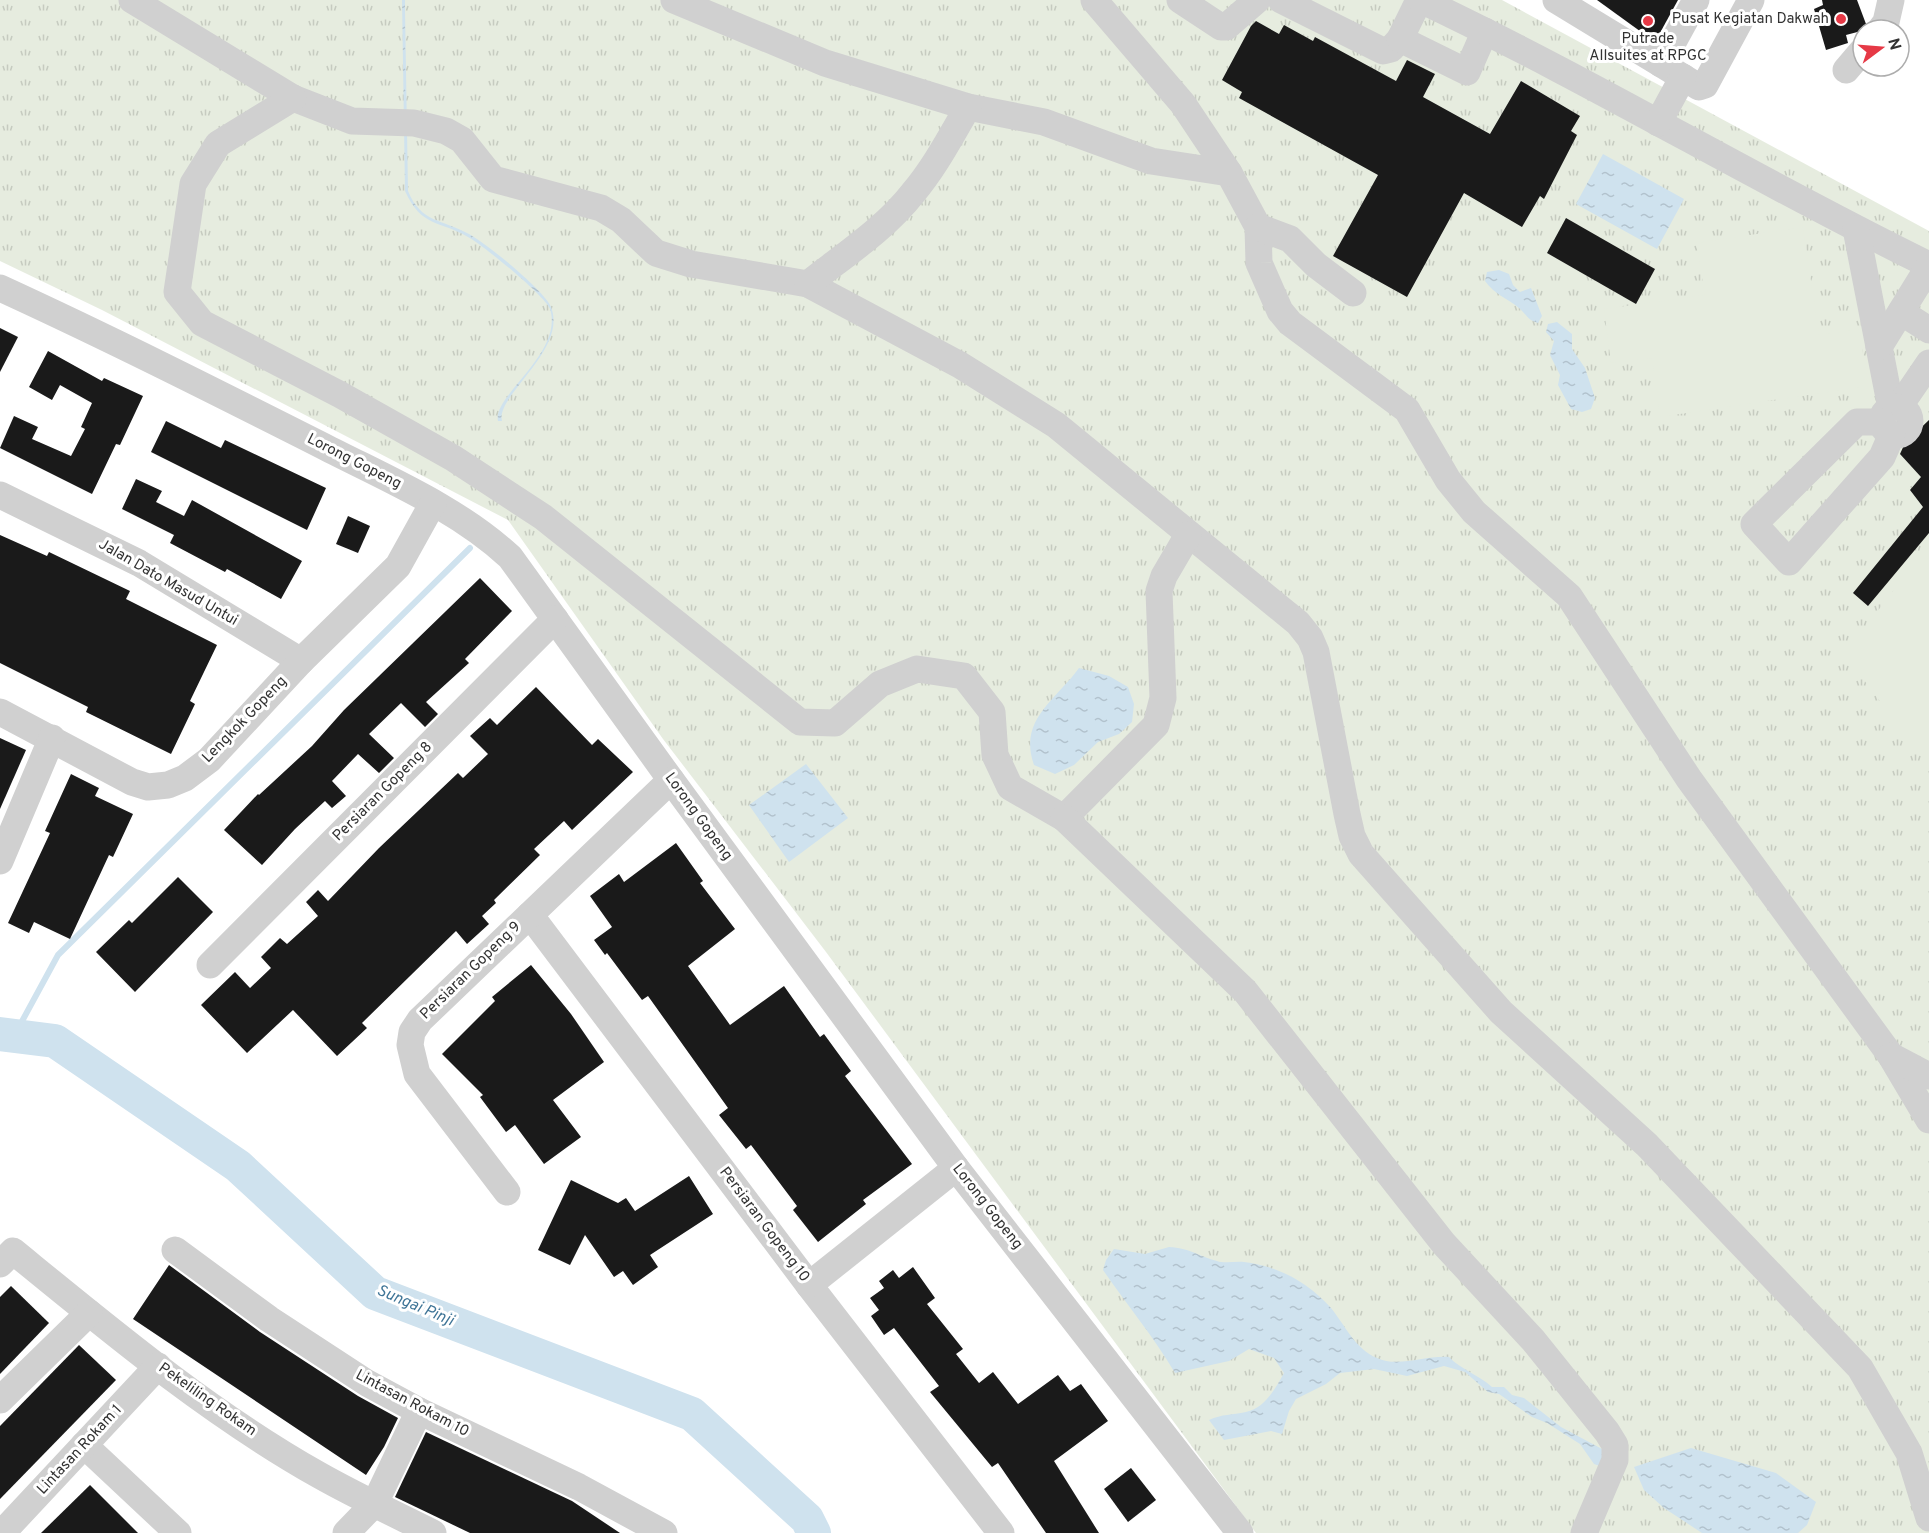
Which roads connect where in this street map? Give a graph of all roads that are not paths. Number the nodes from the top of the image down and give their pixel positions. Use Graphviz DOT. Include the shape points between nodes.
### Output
graph roads {
  1 [pos="132,0"];
  2 [pos="674,0"];
  3 [pos="1094,0"];
  4 [pos="1180,0"];
  5 [pos="1257,0"];
  6 [pos="1281,0"];
  7 [pos="1420,0"];
  8 [pos="1556,0"];
  9 [pos="1696,0"];
  10 [pos="1751,0"];
  11 [pos="1891,0"];
  12 [pos="1888,18"];
  13 [pos="1485,30"];
  14 [pos="1400,39"];
  15 [pos="1672,70"];
  16 [pos="293,98"];
  17 [pos="968,107"];
  18 [pos="1658,123"];
  19 [pos="1229,173"];
  20 [pos="1258,227"];
  21 [pos="1856,229"];
  22 [pos="1929,266"];
  23 [pos="808,284"];
  24 [pos="0,288"];
  25 [pos="1353,293"];
  26 [pos="1900,312"];
  27 [pos="1929,330"];
  28 [pos="1879,347"];
  29 [pos="1929,363"];
  30 [pos="1900,417"];
  31 [pos="0,495"];
  32 [pos="433,503"];
  33 [pos="1188,535"];
  34 [pos="555,619"];
  35 [pos="301,661"];
  36 [pos="0,712"];
  37 [pos="52,738"];
  38 [pos="671,780"];
  39 [pos="1064,819"];
  40 [pos="0,861"];
  41 [pos="530,915"];
  42 [pos="210,965"];
  43 [pos="1891,1056"];
  44 [pos="1929,1076"];
  45 [pos="1929,1120"];
  46 [pos="956,1168"];
  47 [pos="507,1191"];
  48 [pos="175,1250"];
  49 [pos="4,1251"];
  50 [pos="809,1286"];
  51 [pos="89,1313"];
  52 [pos="158,1366"];
  53 [pos="0,1400"];
  54 [pos="419,1411"];
  55 [pos="84,1445"];
  56 [pos="375,1503"];
  57 [pos="1929,1518"];
  58 [pos="2,1533"];
  59 [pos="178,1533"];
  60 [pos="346,1533"];
  61 [pos="433,1533"];
  62 [pos="664,1533"];
  63 [pos="1001,1533"];
  64 [pos="1240,1533"];
  65 [pos="1584,1533"];
  1 -- 16 [label="street"];
  2 -- 17 [label="street" via="825,63"];
  3 -- 19 [label="street" via="1183,104"];
  4 -- 5 [label="street" via="1226,27"];
  6 -- 14 [label="street" via="1383,51"];
  7 -- 13 [label="street"];
  7 -- 14 [label="street"];
  8 -- 15 [label="street"];
  9 -- 15 [label="street"];
  10 -- 15 [label="street" via="1705,85 1699,87"];
  11 -- 12 [label="street"];
  13 -- 14 [label="street" via="1467,72"];
  13 -- 18 [label="street"];
  15 -- 18 [label="street"];
  16 -- 23 [label="street" via="352,121 414,123 446,131 462,140 494,179 601,208 621,220 656,253 691,264"];
  16 -- 39 [label="street" via="218,144 193,184 177,292 202,322 453,458 543,517 800,722 835,723 879,684 917,669 964,676 992,712 995,754 1010,787"];
  17 -- 19 [label="street" via="1044,122 1151,161"];
  17 -- 23 [label="street" via="912,195 883,224"];
  18 -- 21 [label="street"];
  19 -- 20 [label="street"];
  20 -- 25 [label="street" via="1290,239"];
  20 -- 43 [label="street" via="1259,263 1280,311 1290,323 1407,410 1448,480 1474,512 1569,596 1689,779"];
  21 -- 22 [label="street"];
  21 -- 28 [label="street"];
  22 -- 26 [label="street"];
  23 -- 33 [label="street" via="960,365 1056,425"];
  24 -- 32 [label="street, Lorong Gopeng" via="124,345"];
  26 -- 27 [label="street"];
  26 -- 28 [label="street"];
  28 -- 30 [label="street"];
  29 -- 30 [label="street"];
  30 -- 30 [label="street" via="1857,422 1754,524 1789,562 1882,457"];
  31 -- 35 [label="street, Jalan Dato Masud Untui" via="139,563"];
  32 -- 34 [label="street, Lorong Gopeng" via="489,537 510,556"];
  32 -- 35 [label="street, Lengkok Gopeng" via="398,566"];
  33 -- 39 [label="street" via="1159,591 1163,698 1156,724"];
  33 -- 57 [label="street" via="1298,623 1310,638 1331,722 1352,836 1361,854 1501,1012 1647,1145 1860,1368 1909,1453"];
  34 -- 38 [label="street, Lorong Gopeng"];
  34 -- 42 [label="street, Persiaran Gopeng 8"];
  35 -- 37 [label="street, Lengkok Gopeng" via="209,760 168,785 148,787 132,782"];
  36 -- 37 [label="street, Lengkok Gopeng"];
  37 -- 40 [label="street"];
  38 -- 41 [label="street, Persiaran Gopeng 9"];
  38 -- 46 [label="street, Lorong Gopeng"];
  39 -- 65 [label="street" via="1245,991 1444,1244 1533,1340 1607,1432 1615,1445 1615,1460"];
  41 -- 47 [label="street, Persiaran Gopeng 9" via="411,1032 417,1074"];
  41 -- 50 [label="street, Persiaran Gopeng 10"];
  43 -- 44 [label="street"];
  43 -- 45 [label="street"];
  46 -- 50 [label="street"];
  46 -- 64 [label="street, Lorong Gopeng"];
  48 -- 54 [label="street, Lintasan Rokam 10" via="269,1319 367,1383"];
  49 -- 51 [label="street, Pekeliling Rokam"];
  50 -- 63 [label="street, Persiaran Gopeng 10"];
  51 -- 52 [label="street, Pekeliling Rokam"];
  51 -- 53 [label="street"];
  52 -- 55 [label="street, Lintasan Rokam 1"];
  52 -- 56 [label="street, Pekeliling Rokam" via="262,1440"];
  54 -- 56 [label="street"];
  54 -- 62 [label="street, Lintasan Rokam 10" via="579,1486"];
  55 -- 58 [label="street, Lintasan Rokam 1"];
  55 -- 59 [label="street"];
  56 -- 60 [label="street"];
  56 -- 61 [label="street, Pekeliling Rokam"];
}
